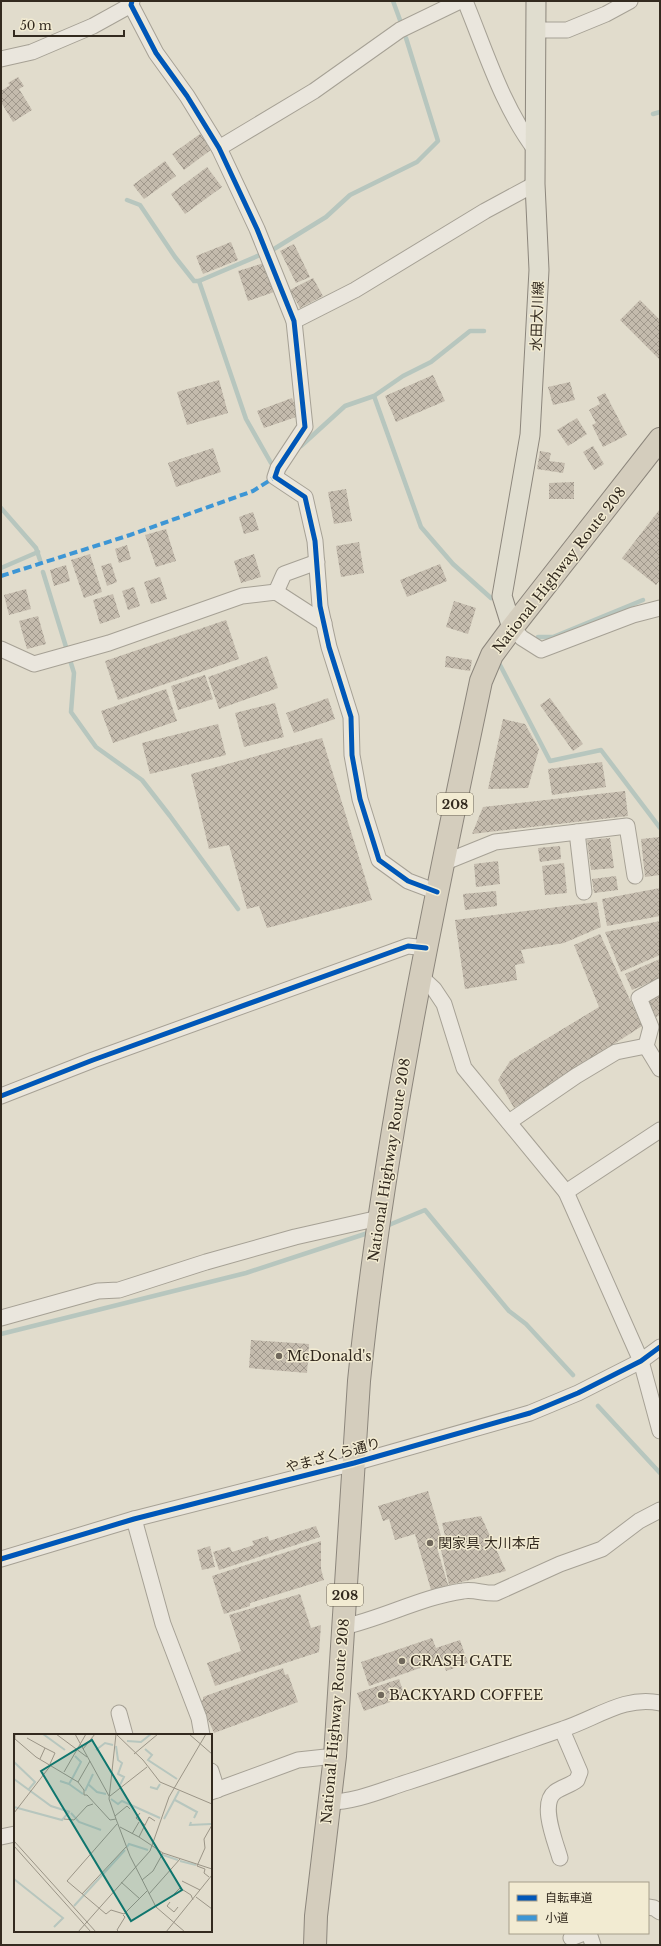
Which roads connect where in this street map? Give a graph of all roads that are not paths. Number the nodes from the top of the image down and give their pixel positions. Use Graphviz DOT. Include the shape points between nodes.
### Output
graph roads {
  1 [pos="460,1"];
  2 [pos="465,1"];
  3 [pos="536,1"];
  4 [pos="630,1"];
  5 [pos="131,3"];
  6 [pos="536,30"];
  7 [pos="1,59"];
  8 [pos="219,148"];
  9 [pos="536,151"];
  10 [pos="535,184"];
  11 [pos="294,321"];
  12 [pos="660,439"];
  13 [pos="317,562"];
  14 [pos="276,592"];
  15 [pos="660,608"];
  16 [pos="324,623"];
  17 [pos="512,628"];
  18 [pos="1,649"];
  19 [pos="577,832"];
  20 [pos="443,863"];
  21 [pos="635,876"];
  22 [pos="437,892"];
  23 [pos="584,892"];
  24 [pos="426,948"];
  25 [pos="420,976"];
  26 [pos="660,986"];
  27 [pos="646,1046"];
  28 [pos="660,1069"];
  29 [pos="1,1096"];
  30 [pos="509,1122"];
  31 [pos="660,1130"];
  32 [pos="566,1192"];
  33 [pos="378,1229"];
  34 [pos="1,1318"];
  35 [pos="660,1347"];
  36 [pos="640,1361"];
  37 [pos="660,1432"];
  38 [pos="354,1463"];
  39 [pos="660,1510"];
  40 [pos="134,1519"];
  41 [pos="1,1559"];
  42 [pos="343,1627"];
  43 [pos="660,1703"];
  44 [pos="119,1713"];
  45 [pos="562,1730"];
  46 [pos="125,1734"];
  47 [pos="202,1734"];
  48 [pos="335,1756"];
  49 [pos="212,1778"];
  50 [pos="214,1791"];
  51 [pos="329,1802"];
  52 [pos="14,1834"];
  53 [pos="1,1837"];
  54 [pos="560,1858"];
  55 [pos="649,1907"];
  56 [pos="660,1912"];
  57 [pos="589,1934"];
  58 [pos="315,1945"];
  59 [pos="593,1945"];
  1 -- 8 [label="street" via="400,30 314,91"];
  2 -- 9 [label="street" via="496,82 521,132"];
  3 -- 6 [label="main road, 水田大川線"];
  4 -- 6 [label="street" via="567,30"];
  5 -- 7 [label="street" via="73,35 32,52"];
  5 -- 8 [label="street" via="156,53 187,96"];
  6 -- 9 [label="main road, 水田大川線"];
  8 -- 11 [label="street" via="257,229"];
  9 -- 10 [label="main road, 水田大川線"];
  10 -- 11 [label="street" via="485,211 356,290"];
  10 -- 17 [label="main road, 水田大川線" via="539,270 530,435 502,596"];
  11 -- 13 [label="street" via="305,427 278,468 275,477 306,497"];
  12 -- 17 [label="highway, National Highway Route 208 / 208"];
  13 -- 14 [label="street" via="284,574"];
  13 -- 16 [label="street" via="320,606"];
  14 -- 16 [label="street"];
  14 -- 18 [label="street" via="242,596 109,643 34,664"];
  15 -- 17 [label="street" via="633,615 541,650"];
  16 -- 22 [label="street" via="351,717 352,755 360,799 379,860 408,881"];
  17 -- 20 [label="highway, National Highway Route 208 / 208" via="492,655 481,681"];
  19 -- 20 [label="street" via="495,842"];
  19 -- 21 [label="street" via="627,826"];
  19 -- 23 [label="street"];
  20 -- 22 [label="highway, National Highway Route 208 / 208"];
  22 -- 24 [label="highway, National Highway Route 208 / 208"];
  24 -- 25 [label="highway, National Highway Route 208 / 208"];
  24 -- 29 [label="street" via="408,946"];
  25 -- 30 [label="street" via="434,989 444,1004 464,1068"];
  25 -- 33 [label="highway, National Highway Route 208 / 208"];
  26 -- 27 [label="street" via="639,998 651,1027"];
  27 -- 28 [label="street"];
  27 -- 30 [label="street" via="616,1052"];
  30 -- 32 [label="street"];
  31 -- 32 [label="street"];
  32 -- 36 [label="street"];
  33 -- 34 [label="street" via="295,1237 119,1290 98,1292"];
  33 -- 38 [label="highway, National Highway Route 208 / 208" via="359,1381"];
  35 -- 36 [label="street, やまざくら通り"];
  36 -- 37 [label="street"];
  36 -- 38 [label="street, やまざくら通り" via="578,1393 530,1413"];
  38 -- 40 [label="street, やまざくら通り"];
  38 -- 42 [label="highway, National Highway Route 208 / 208"];
  39 -- 42 [label="street" via="639,1521 602,1549 560,1564 496,1593 470,1590 442,1595 364,1623"];
  40 -- 41 [label="street, やまざくら通り"];
  40 -- 47 [label="street" via="164,1624 200,1718"];
  42 -- 48 [label="highway, National Highway Route 208 / 208"];
  43 -- 45 [label="street" via="646,1700 621,1705"];
  44 -- 46 [label="street"];
  45 -- 51 [label="street" via="346,1802"];
  45 -- 54 [label="street" via="580,1772 577,1780 554,1792 548,1802 550,1826"];
  48 -- 50 [label="street" via="298,1760"];
  48 -- 51 [label="highway, National Highway Route 208 / 208"];
  49 -- 50 [label="street"];
  51 -- 58 [label="highway, National Highway Route 208 / 208"];
  52 -- 53 [label="street"];
  55 -- 56 [label="street"];
  57 -- 59 [label="street"];
}
